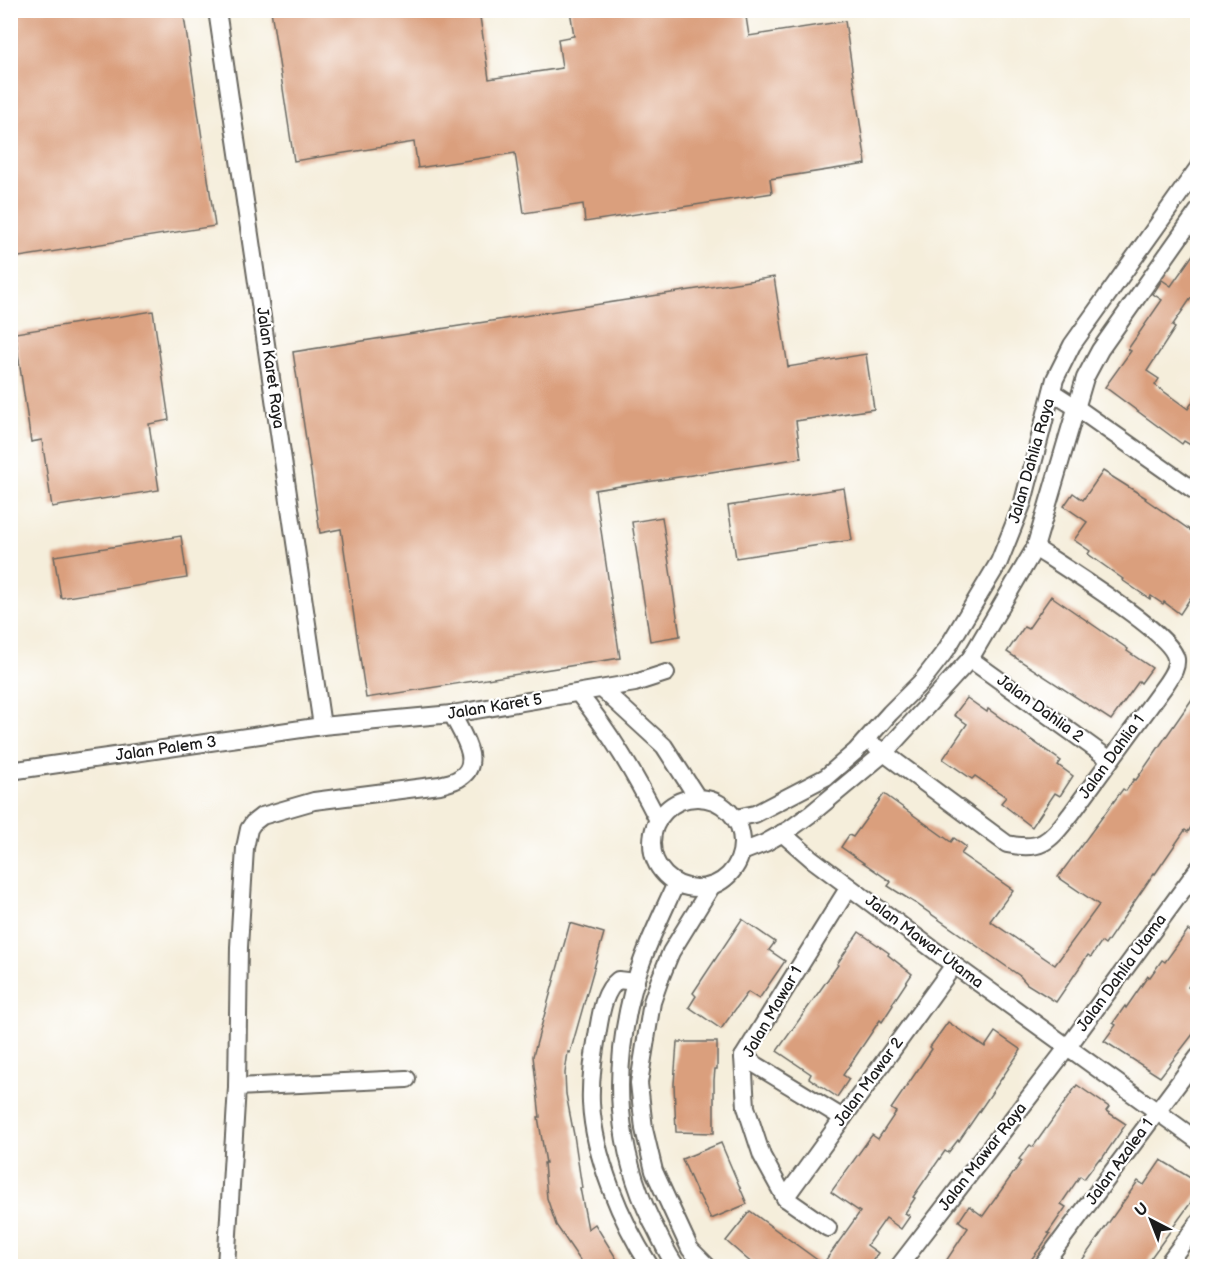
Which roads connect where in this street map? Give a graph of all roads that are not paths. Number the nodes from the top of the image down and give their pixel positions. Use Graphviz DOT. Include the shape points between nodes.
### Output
graph roads {
  1 [pos="217,10"];
  2 [pos="1197,168"];
  3 [pos="1197,211"];
  4 [pos="1052,392"];
  5 [pos="1077,408"];
  6 [pos="1197,493"];
  7 [pos="1035,548"];
  8 [pos="970,658"];
  9 [pos="666,673"];
  10 [pos="602,689"];
  11 [pos="578,693"];
  12 [pos="452,714"];
  13 [pos="322,726"];
  14 [pos="866,740"];
  15 [pos="884,753"];
  16 [pos="1109,759"];
  17 [pos="10,771"];
  18 [pos="697,797"];
  19 [pos="736,818"];
  20 [pos="658,820"];
  21 [pos="782,833"];
  22 [pos="742,852"];
  23 [pos="1197,869"];
  24 [pos="676,883"];
  25 [pos="711,887"];
  26 [pos="849,887"];
  27 [pos="954,965"];
  28 [pos="636,982"];
  29 [pos="1067,1048"];
  30 [pos="743,1057"];
  31 [pos="1197,1057"];
  32 [pos="407,1079"];
  33 [pos="237,1087"];
  34 [pos="1156,1111"];
  35 [pos="843,1118"];
  36 [pos="1197,1142"];
  37 [pos="785,1198"];
  38 [pos="1197,1223"];
  39 [pos="828,1228"];
  40 [pos="690,1249"];
  41 [pos="226,1266"];
  42 [pos="650,1266"];
  43 [pos="674,1266"];
  44 [pos="707,1266"];
  45 [pos="899,1266"];
  46 [pos="1042,1266"];
  47 [pos="1166,1266"];
  1 -- 13 [label="street, Jalan Karet Raya"];
  2 -- 4 [label="street, Jalan Dahlia Raya" via="1072,345"];
  3 -- 5 [label="street, Jalan Dahlia Raya" via="1100,350 1085,378"];
  4 -- 5 [label="street"];
  4 -- 14 [label="street, Jalan Dahlia Raya" via="1023,502 999,562 946,650"];
  5 -- 6 [label="street"];
  5 -- 7 [label="street, Jalan Dahlia Raya"];
  7 -- 8 [label="street, Jalan Dahlia Raya"];
  7 -- 16 [label="street, Jalan Dahlia 1" via="1144,622 1176,657 1166,684"];
  8 -- 15 [label="street, Jalan Dahlia Raya"];
  8 -- 16 [label="street, Jalan Dahlia 2"];
  9 -- 10 [label="street, Jalan Karet 5"];
  10 -- 11 [label="street, Jalan Karet 5"];
  10 -- 18 [label="street" via="664,746"];
  11 -- 12 [label="street, Jalan Karet 5"];
  11 -- 20 [label="street" via="629,764"];
  12 -- 13 [label="street, Jalan Karet 5"];
  12 -- 33 [label="street" via="471,764 458,779 440,786 314,801 262,816 249,829 239,947"];
  13 -- 17 [label="street, Jalan Palem 3"];
  14 -- 15 [label="street, Jalan Dahlia 1"];
  14 -- 19 [label="street, Jalan Dahlia Raya" via="826,777 754,814"];
  15 -- 16 [label="street, Jalan Dahlia 1" via="1007,844 1025,848 1040,845 1054,834"];
  15 -- 21 [label="street, Jalan Dahlia Raya"];
  18 -- 19 [label="street" via="719,802"];
  18 -- 20 [label="street" via="675,804"];
  19 -- 22 [label="street" via="743,839"];
  20 -- 24 [label="street" via="653,831 653,856 662,872"];
  21 -- 22 [label="street, Jalan Dahlia Raya"];
  21 -- 26 [label="street, Jalan Mawar Utama"];
  22 -- 25 [label="street" via="732,873"];
  23 -- 29 [label="street, Jalan Dahlia Utama"];
  24 -- 25 [label="street" via="693,888"];
  24 -- 28 [label="street"];
  25 -- 40 [label="street" via="671,952 660,979 652,1002 639,1083 654,1171"];
  26 -- 27 [label="street, Jalan Mawar Utama"];
  26 -- 30 [label="street, Jalan Mawar 1"];
  27 -- 29 [label="street, Jalan Mawar Utama"];
  27 -- 35 [label="street, Jalan Mawar 2"];
  28 -- 42 [label="street" via="618,980 609,987 593,1059 591,1104 616,1201"];
  28 -- 43 [label="street" via="622,1055 621,1122 635,1182"];
  29 -- 34 [label="street, Jalan Mawar Utama"];
  29 -- 45 [label="street, Jalan Mawar Raya"];
  30 -- 35 [label="street"];
  30 -- 37 [label="street, Jalan Mawar 1" via="746,1107 753,1132"];
  31 -- 34 [label="street, Jalan Azalea 1"];
  32 -- 33 [label="street"];
  33 -- 41 [label="street"];
  34 -- 36 [label="street, Jalan Mawar Utama"];
  34 -- 46 [label="street, Jalan Azalea 1"];
  35 -- 37 [label="street, Jalan Mawar 2"];
  37 -- 39 [label="street, Jalan Mawar 1"];
  38 -- 47 [label="street"];
  40 -- 43 [label="street"];
  40 -- 44 [label="street"];
}
